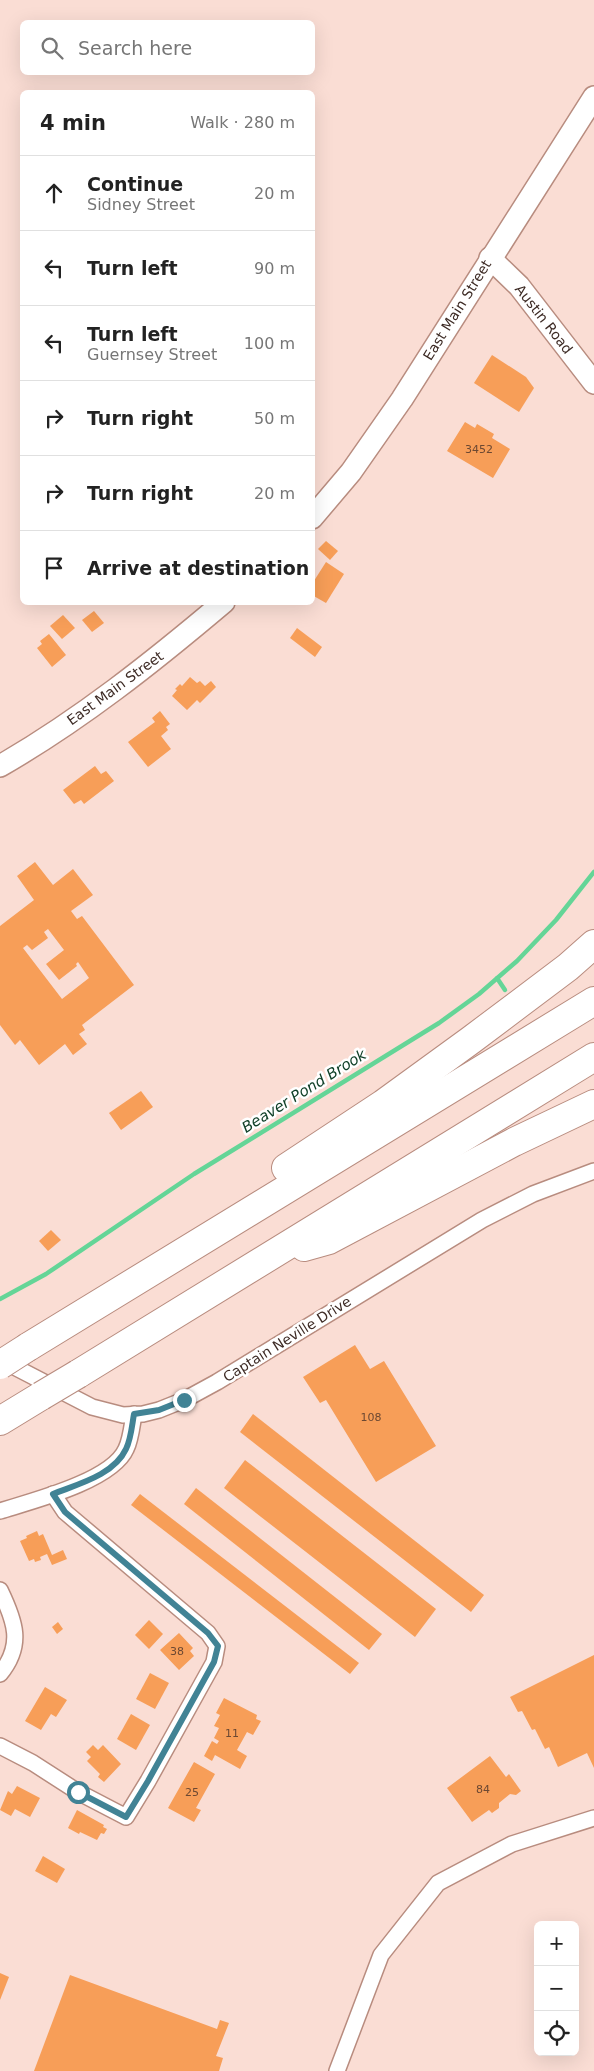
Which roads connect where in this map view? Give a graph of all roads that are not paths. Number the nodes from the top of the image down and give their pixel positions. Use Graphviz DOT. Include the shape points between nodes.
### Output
graph roads {
  1 [pos="594,97"];
  2 [pos="490,258"];
  3 [pos="594,383"];
  4 [pos="315,514"];
  5 [pos="220,605"];
  6 [pos="0,766"];
  7 [pos="594,944"];
  8 [pos="594,1001"];
  9 [pos="594,1057"];
  10 [pos="594,1104"];
  11 [pos="594,1171"];
  12 [pos="252,1210"];
  13 [pos="280,1249"];
  14 [pos="0,1360"];
  15 [pos="0,1365"];
  16 [pos="134,1414"];
  17 [pos="0,1421"];
  18 [pos="53,1494"];
  19 [pos="0,1511"];
  20 [pos="0,1590"];
  21 [pos="0,1674"];
  22 [pos="0,1746"];
  23 [pos="594,1818"];
  24 [pos="337,2071"];
  1 -- 2 [label="main road, East Main Street"];
  2 -- 3 [label="main road, Austin Road" via="519,286"];
  2 -- 4 [label="main road, East Main Street" via="381,430"];
  5 -- 6 [label="main road, East Main Street" via="119,687"];
  7 -- 12 [label="highway" via="464,1046 287,1168 269,1185"];
  8 -- 12 [label="highway"];
  9 -- 13 [label="highway"];
  10 -- 13 [label="highway" via="514,1142 329,1240"];
  11 -- 16 [label="street, Captain Neville Drive" via="533,1194 482,1220 199,1392 172,1406"];
  12 -- 15 [label="highway, bridge"];
  13 -- 17 [label="highway, bridge"];
  14 -- 16 [label="street, Captain Neville Drive" via="92,1407 116,1414"];
  16 -- 18 [label="street" via="127,1448 119,1460 95,1477"];
  18 -- 19 [label="street"];
  18 -- 22 [label="street" via="65,1512 208,1633 218,1646 214,1662 126,1817"];
  20 -- 21 [label="street" via="16,1629 8,1665"];
  23 -- 24 [label="street" via="512,1844 438,1883 381,1955"];
}
